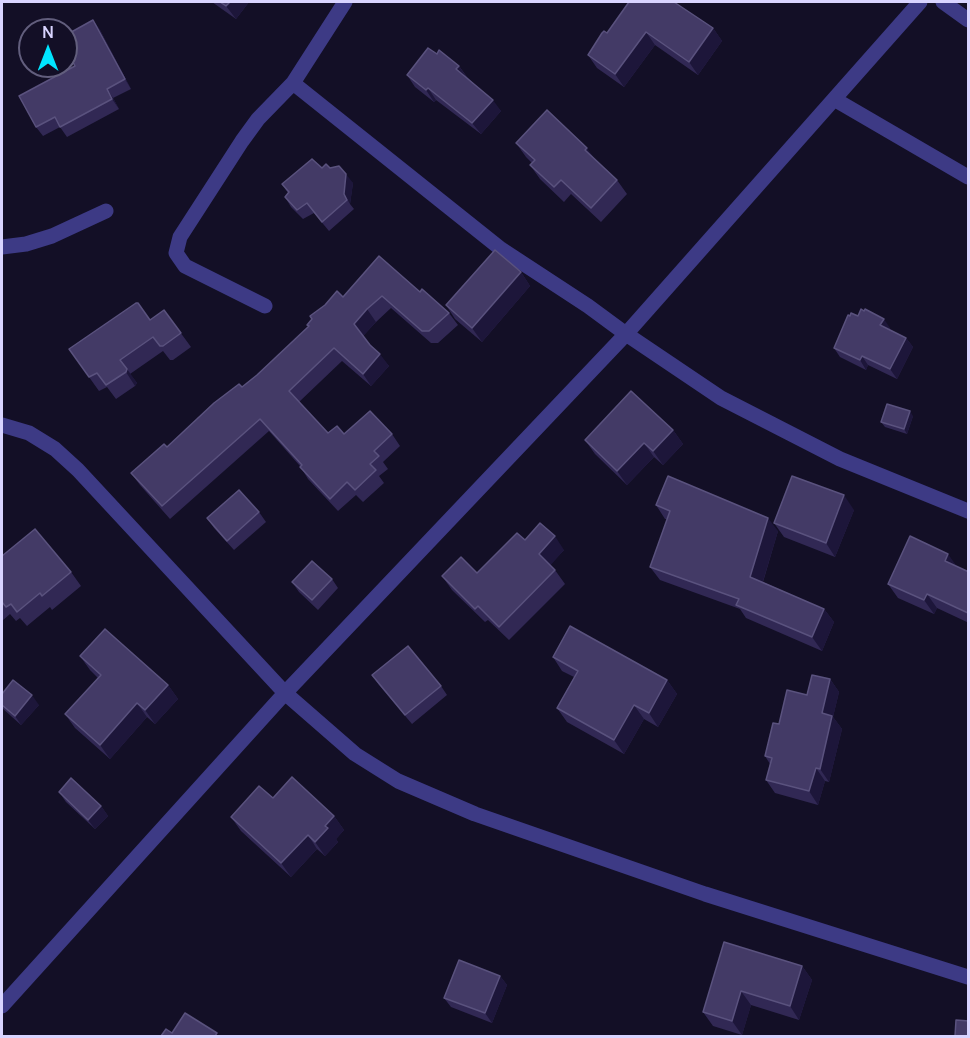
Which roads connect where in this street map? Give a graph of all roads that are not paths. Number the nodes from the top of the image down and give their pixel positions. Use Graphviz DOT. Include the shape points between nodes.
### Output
graph roads {
  1 [pos="345,2"];
  2 [pos="920,2"];
  3 [pos="943,2"];
  4 [pos="969,20"];
  5 [pos="293,83"];
  6 [pos="834,99"];
  7 [pos="969,177"];
  8 [pos="106,211"];
  9 [pos="2,247"];
  10 [pos="265,306"];
  11 [pos="626,334"];
  12 [pos="2,425"];
  13 [pos="969,511"];
  14 [pos="285,693"];
  15 [pos="969,977"];
  16 [pos="2,1006"];
  1 -- 5 [label="street"];
  2 -- 6 [label="street"];
  3 -- 4 [label="street"];
  5 -- 10 [label="street" via="242,141 180,237 176,253 185,266"];
  5 -- 11 [label="street" via="501,249"];
  6 -- 7 [label="street"];
  6 -- 11 [label="street"];
  8 -- 9 [label="street" via="52,236"];
  11 -- 13 [label="street" via="721,398 840,459"];
  11 -- 14 [label="street"];
  12 -- 14 [label="street" via="29,433 78,470"];
  14 -- 15 [label="street" via="355,754 399,781 475,814 705,894"];
  14 -- 16 [label="street"];
}
